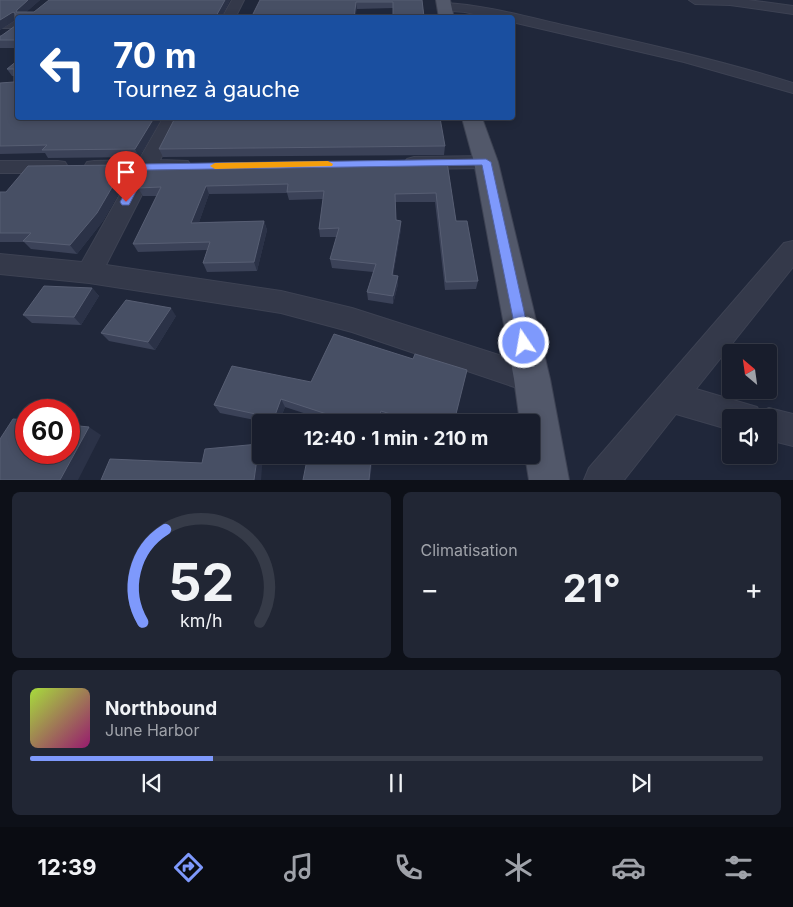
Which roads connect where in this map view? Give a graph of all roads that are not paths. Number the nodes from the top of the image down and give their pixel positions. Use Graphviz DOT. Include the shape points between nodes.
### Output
graph roads {
  1 [pos="238,0"];
  2 [pos="695,0"];
  3 [pos="724,1"];
  4 [pos="445,8"];
  5 [pos="793,10"];
  6 [pos="230,15"];
  7 [pos="498,15"];
  8 [pos="515,19"];
  9 [pos="0,24"];
  10 [pos="15,24"];
  11 [pos="15,26"];
  12 [pos="0,39"];
  13 [pos="793,88"];
  14 [pos="171,120"];
  15 [pos="473,120"];
  16 [pos="486,162"];
  17 [pos="398,163"];
  18 [pos="203,166"];
  19 [pos="0,167"];
  20 [pos="144,167"];
  21 [pos="793,250"];
  22 [pos="0,264"];
  23 [pos="89,273"];
  24 [pos="532,379"];
  25 [pos="670,398"];
  26 [pos="722,412"];
  27 [pos="777,426"];
  28 [pos="793,430"];
  29 [pos="549,480"];
  30 [pos="601,480"];
  1 -- 6 [label="street"];
  2 -- 3 [label="street"];
  3 -- 5 [label="street"];
  4 -- 7 [label="street" via="464,8"];
  8 -- 13 [label="street" via="608,39"];
  9 -- 10 [label="street"];
  11 -- 12 [label="street"];
  14 -- 20 [label="street"];
  15 -- 16 [label="main road"];
  16 -- 17 [label="street"];
  16 -- 24 [label="main road"];
  18 -- 20 [label="street"];
  19 -- 20 [label="street"];
  20 -- 23 [label="street"];
  21 -- 25 [label="street"];
  22 -- 23 [label="street"];
  23 -- 24 [label="street" via="281,302 352,320"];
  24 -- 29 [label="main road"];
  25 -- 26 [label="street"];
  25 -- 30 [label="street"];
  27 -- 28 [label="street"];
}
